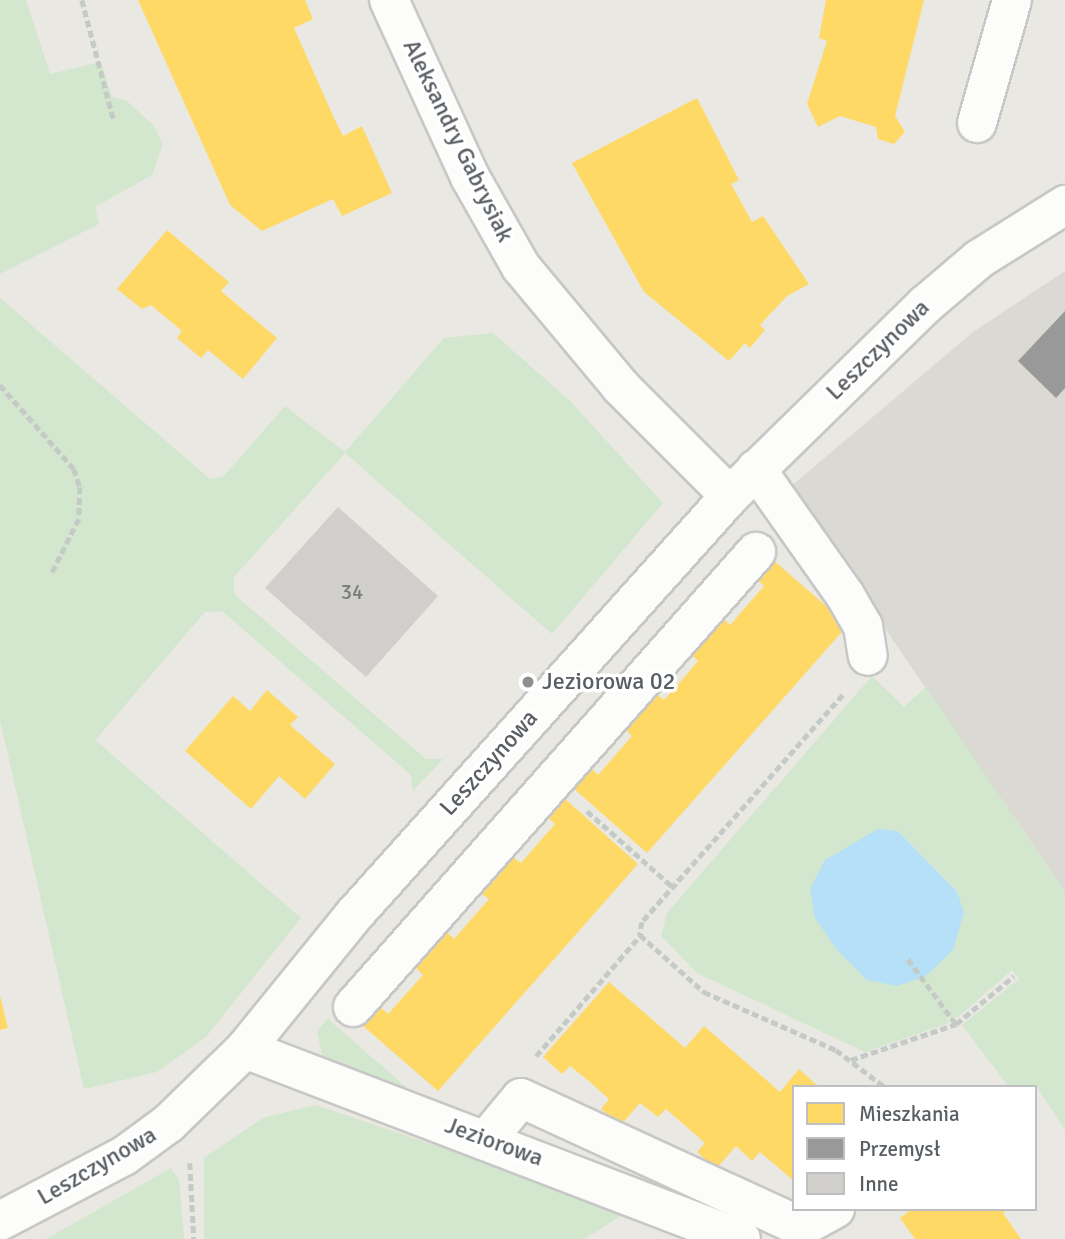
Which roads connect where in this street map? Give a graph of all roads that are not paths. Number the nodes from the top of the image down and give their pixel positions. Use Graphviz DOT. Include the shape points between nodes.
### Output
graph roads {
  1 [pos="389,0"];
  2 [pos="1012,0"];
  3 [pos="977,123"];
  4 [pos="1065,205"];
  5 [pos="756,469"];
  6 [pos="730,496"];
  7 [pos="756,551"];
  8 [pos="868,656"];
  9 [pos="353,916"];
  10 [pos="398,956"];
  11 [pos="353,1007"];
  12 [pos="245,1049"];
  13 [pos="486,1139"];
  14 [pos="831,1211"];
  15 [pos="0,1221"];
  16 [pos="741,1239"];
  1 -- 6 [label="street, Aleksandry Gabrysiak" via="470,177 521,267 621,387"];
  2 -- 3 [label="street"];
  4 -- 5 [label="street, Leszczynowa" via="979,259 925,304"];
  5 -- 6 [label="street, Leszczynowa"];
  5 -- 8 [label="street" via="845,595 863,626"];
  6 -- 9 [label="street, Leszczynowa"];
  7 -- 10 [label="street"];
  9 -- 10 [label="street"];
  9 -- 12 [label="street, Leszczynowa"];
  10 -- 11 [label="street"];
  12 -- 13 [label="street, Jeziorowa"];
  12 -- 15 [label="street, Leszczynowa" via="169,1123 124,1156"];
  13 -- 14 [label="street" via="521,1098 802,1227"];
  13 -- 16 [label="street, Jeziorowa"];
}
